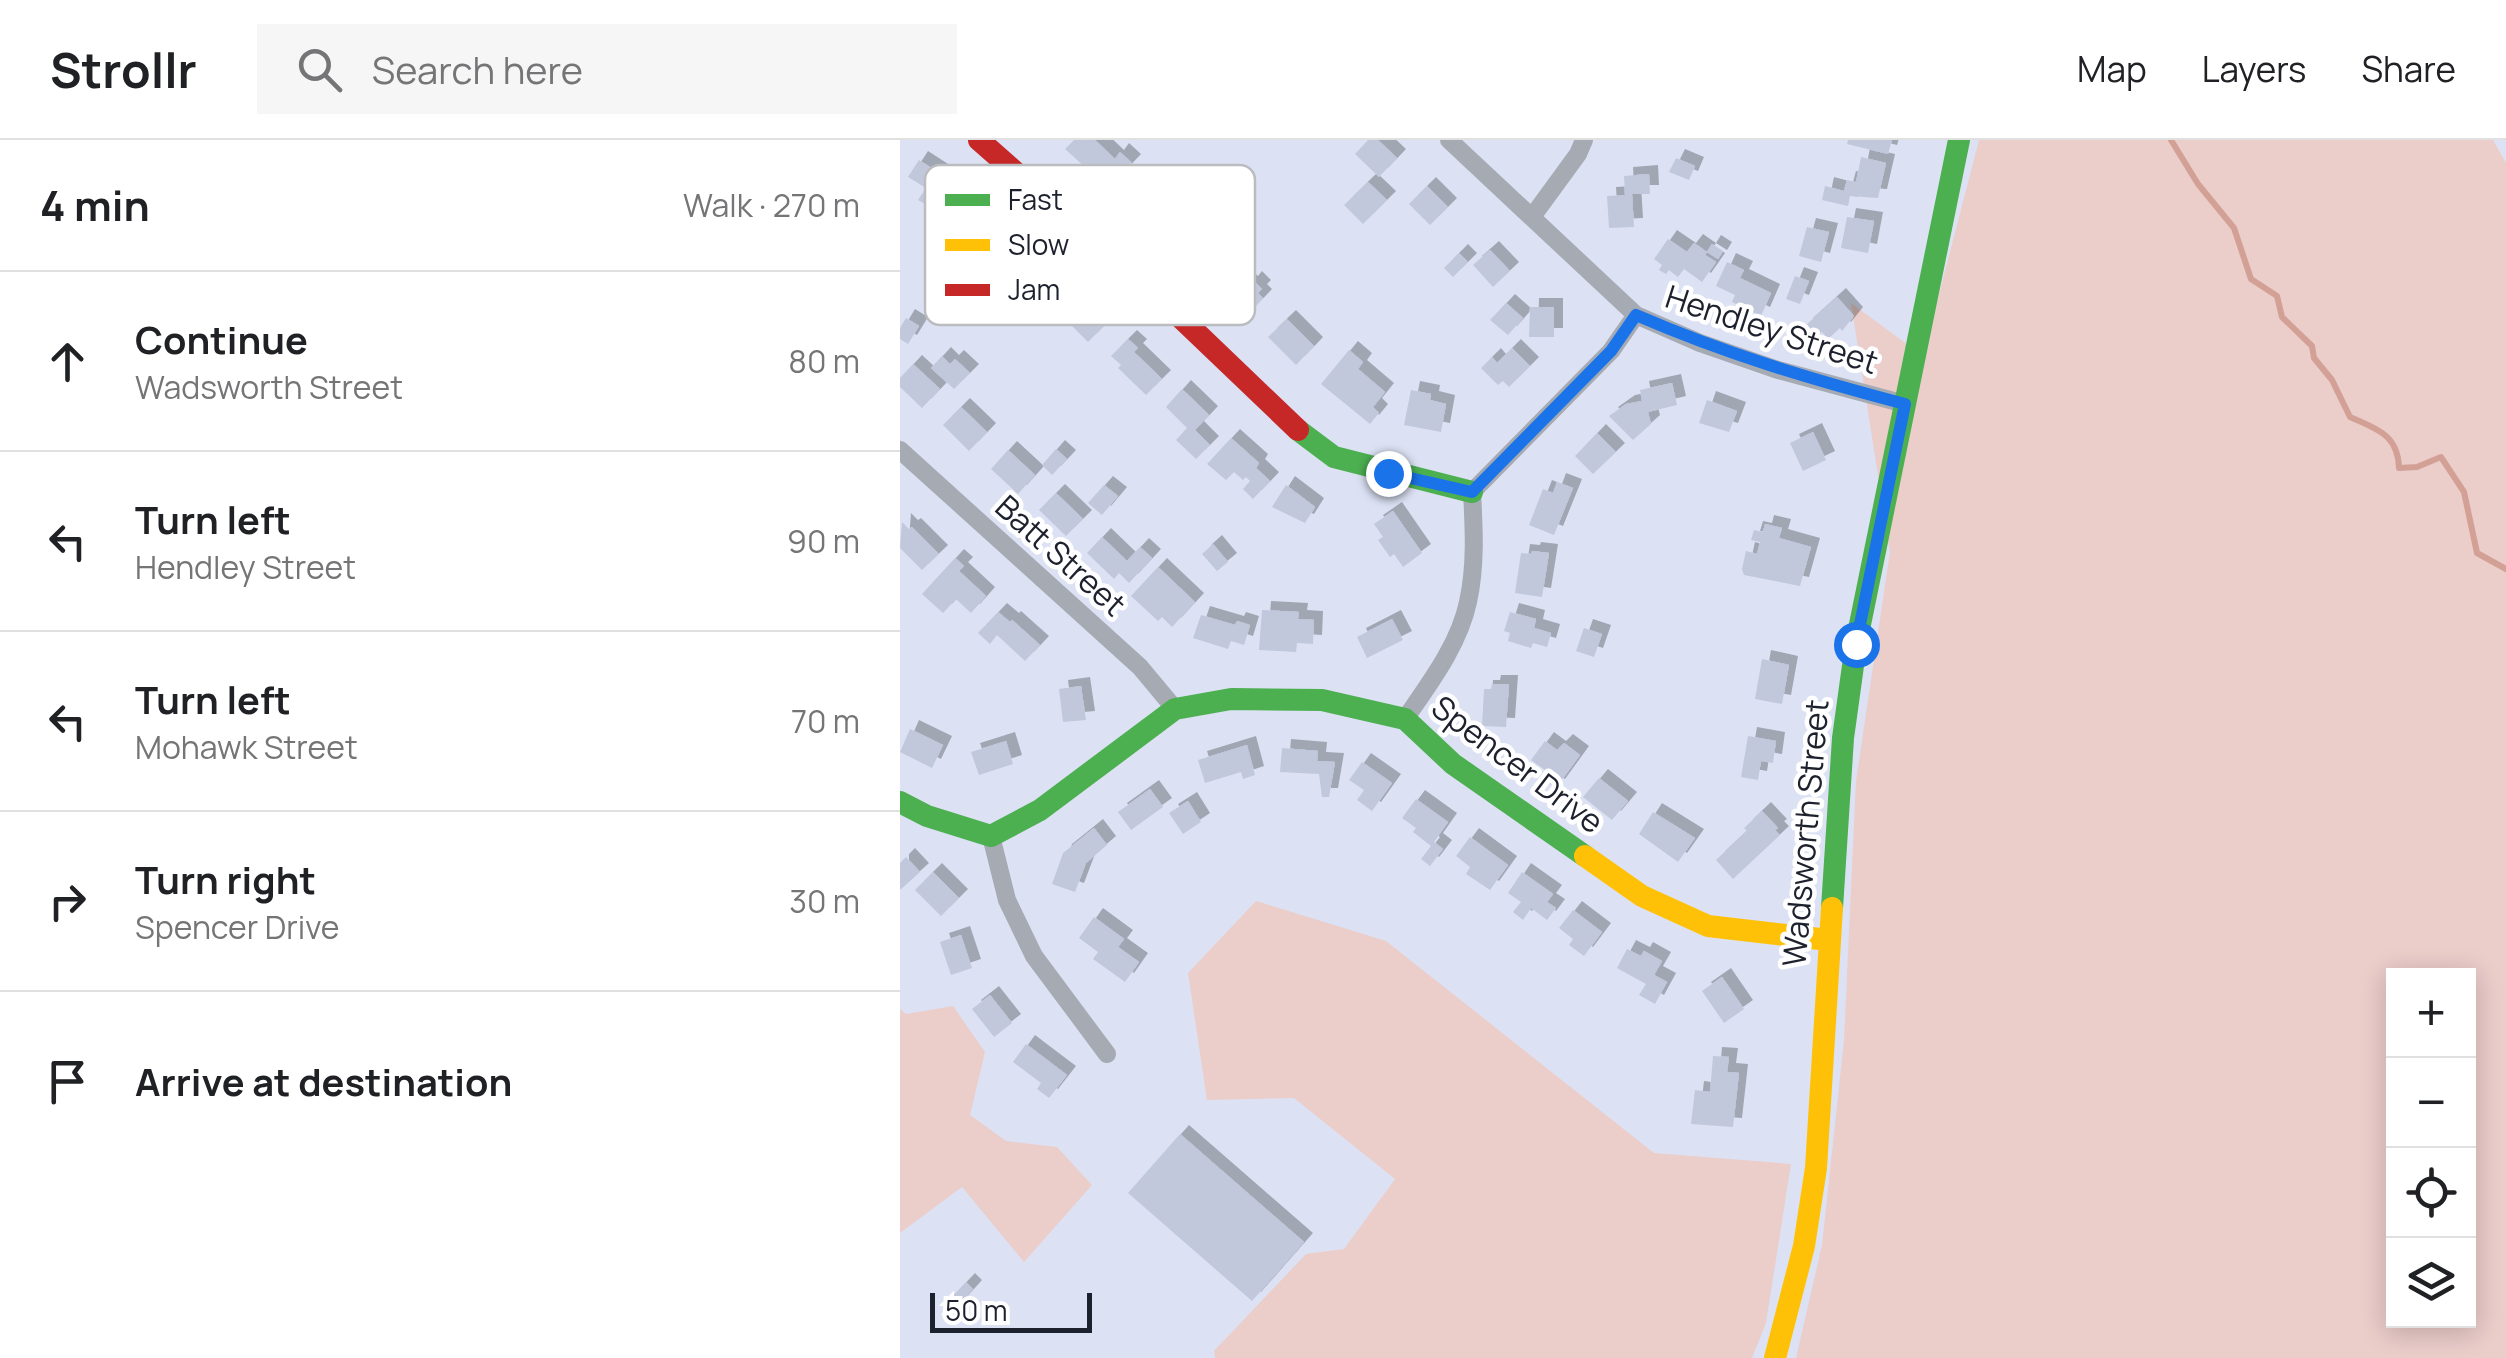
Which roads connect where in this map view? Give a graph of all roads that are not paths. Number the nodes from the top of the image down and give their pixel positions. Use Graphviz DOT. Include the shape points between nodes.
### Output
graph roads {
  1 [pos="979,140"];
  2 [pos="1449,140"];
  3 [pos="1584,140"];
  4 [pos="1959,140"];
  5 [pos="1007,165"];
  6 [pos="1532,217"];
  7 [pos="1636,315"];
  8 [pos="1188,325"];
  9 [pos="1905,404"];
  10 [pos="900,450"];
  11 [pos="1472,492"];
  12 [pos="1175,709"];
  13 [pos="1405,720"];
  14 [pos="900,802"];
  15 [pos="991,836"];
  16 [pos="1828,940"];
  17 [pos="1107,1054"];
  18 [pos="1775,1358"];
  1 -- 5 [label="street"];
  2 -- 6 [label="street, Hendley Street"];
  3 -- 6 [label="street"];
  4 -- 9 [label="street, Wadsworth Street"];
  6 -- 7 [label="street, Hendley Street"];
  7 -- 9 [label="street, Hendley Street" via="1778,370"];
  7 -- 11 [label="street" via="1611,351"];
  8 -- 11 [label="street" via="1334,457"];
  9 -- 16 [label="street, Wadsworth Street" via="1842,738"];
  10 -- 12 [label="street, Batt Street" via="1140,667"];
  11 -- 13 [label="street" via="1468,604 1442,666"];
  12 -- 13 [label="street, Spencer Drive" via="1231,699 1322,700"];
  12 -- 15 [label="street, Spencer Drive" via="1040,810"];
  13 -- 16 [label="street, Spencer Drive" via="1453,764 1642,896 1708,926"];
  14 -- 15 [label="street"];
  15 -- 17 [label="street" via="1008,900 1034,956"];
  16 -- 18 [label="street, Wadsworth Street" via="1816,1168"];
}
